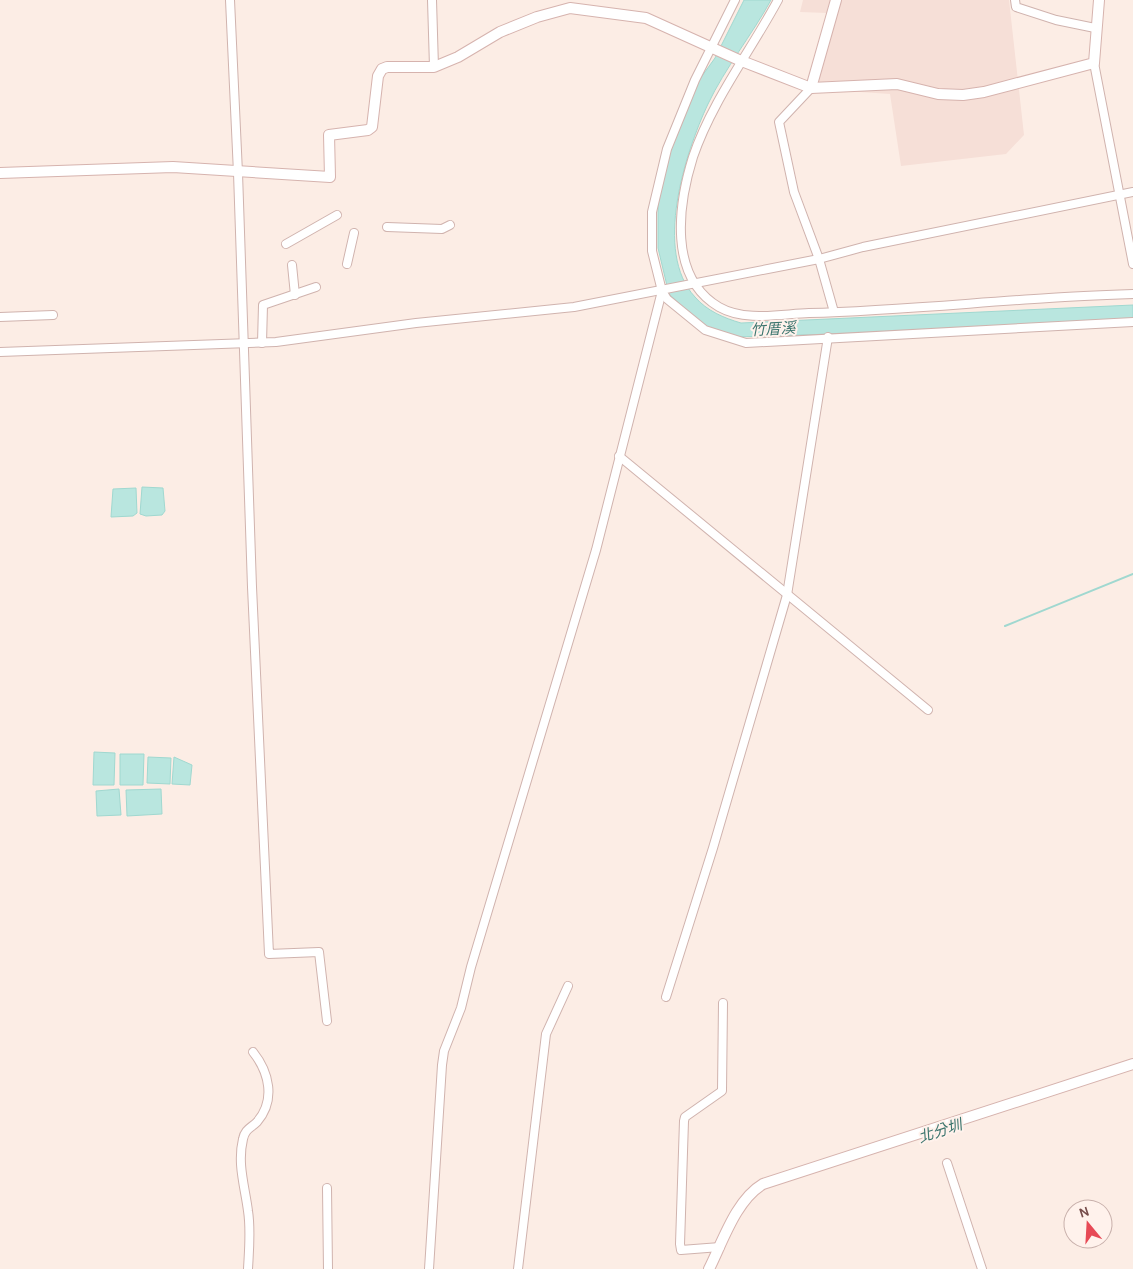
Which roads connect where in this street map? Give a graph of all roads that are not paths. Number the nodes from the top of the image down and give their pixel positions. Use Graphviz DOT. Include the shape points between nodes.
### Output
graph roads {
  1 [pos="230,0"];
  2 [pos="432,0"];
  3 [pos="736,0"];
  4 [pos="778,0"];
  5 [pos="836,0"];
  6 [pos="1015,0"];
  7 [pos="1099,0"];
  8 [pos="1095,28"];
  9 [pos="712,47"];
  10 [pos="741,61"];
  11 [pos="1094,64"];
  12 [pos="434,67"];
  13 [pos="812,88"];
  14 [pos="0,173"];
  15 [pos="238,173"];
  16 [pos="1133,192"];
  17 [pos="1121,195"];
  18 [pos="337,215"];
  19 [pos="450,225"];
  20 [pos="387,227"];
  21 [pos="354,233"];
  22 [pos="286,244"];
  23 [pos="819,259"];
  24 [pos="347,264"];
  25 [pos="1133,264"];
  26 [pos="292,265"];
  27 [pos="696,284"];
  28 [pos="316,287"];
  29 [pos="662,291"];
  30 [pos="1133,294"];
  31 [pos="295,295"];
  32 [pos="834,312"];
  33 [pos="53,315"];
  34 [pos="0,317"];
  35 [pos="1133,322"];
  36 [pos="828,337"];
  37 [pos="262,343"];
  38 [pos="244,344"];
  39 [pos="0,352"];
  40 [pos="619,456"];
  41 [pos="787,595"];
  42 [pos="928,710"];
  43 [pos="568,986"];
  44 [pos="666,997"];
  45 [pos="722,1002"];
  46 [pos="327,1021"];
  47 [pos="253,1052"];
  48 [pos="1133,1064"];
  49 [pos="947,1163"];
  50 [pos="327,1188"];
  51 [pos="720,1247"];
  52 [pos="248,1269"];
  53 [pos="328,1269"];
  54 [pos="428,1269"];
  55 [pos="518,1269"];
  56 [pos="709,1269"];
  57 [pos="982,1269"];
  1 -- 15 [label="street"];
  2 -- 12 [label="street"];
  3 -- 9 [label="street"];
  4 -- 10 [label="street"];
  5 -- 13 [label="street"];
  6 -- 8 [label="street" via="1016,7"];
  7 -- 8 [label="street"];
  8 -- 11 [label="street"];
  9 -- 10 [label="street"];
  9 -- 12 [label="street" via="646,18 564,9 500,32"];
  9 -- 29 [label="street" via="672,133 662,163 652,212 652,251"];
  10 -- 13 [label="street"];
  10 -- 27 [label="street" via="718,100 694,157 681,208 686,266"];
  11 -- 13 [label="street" via="963,95 938,94 896,84"];
  11 -- 17 [label="street"];
  12 -- 15 [label="street" via="382,69 378,76 372,127 329,135 330,177"];
  13 -- 23 [label="street" via="779,122 794,192"];
  14 -- 15 [label="street" via="148,167"];
  15 -- 38 [label="street"];
  16 -- 17 [label="street"];
  17 -- 23 [label="street" via="863,247"];
  17 -- 25 [label="street"];
  18 -- 22 [label="street"];
  19 -- 20 [label="street" via="442,229"];
  21 -- 24 [label="street"];
  23 -- 27 [label="street"];
  23 -- 32 [label="street"];
  26 -- 31 [label="street"];
  27 -- 29 [label="street"];
  27 -- 32 [label="street" via="713,302 740,315"];
  28 -- 31 [label="street"];
  29 -- 36 [label="street" via="667,299 705,330 722,337 746,343"];
  29 -- 37 [label="street" via="574,307"];
  29 -- 40 [label="street"];
  30 -- 32 [label="street"];
  31 -- 37 [label="street" via="263,305"];
  33 -- 34 [label="street"];
  35 -- 36 [label="street"];
  36 -- 41 [label="street"];
  37 -- 38 [label="street"];
  38 -- 39 [label="street"];
  38 -- 46 [label="street" via="269,954 319,952"];
  40 -- 41 [label="street"];
  40 -- 54 [label="street" via="596,550 461,1008 444,1051"];
  41 -- 42 [label="street"];
  41 -- 44 [label="street"];
  43 -- 55 [label="street" via="546,1034"];
  45 -- 51 [label="street" via="722,1091 685,1117 684,1121 680,1244 681,1250"];
  47 -- 52 [label="street" via="268,1078 269,1095 262,1116 245,1130 243,1140 242,1179 249,1229"];
  48 -- 51 [label="street" via="936,1132 763,1184 752,1190"];
  49 -- 57 [label="street"];
  50 -- 53 [label="street"];
  51 -- 56 [label="street"];
}
